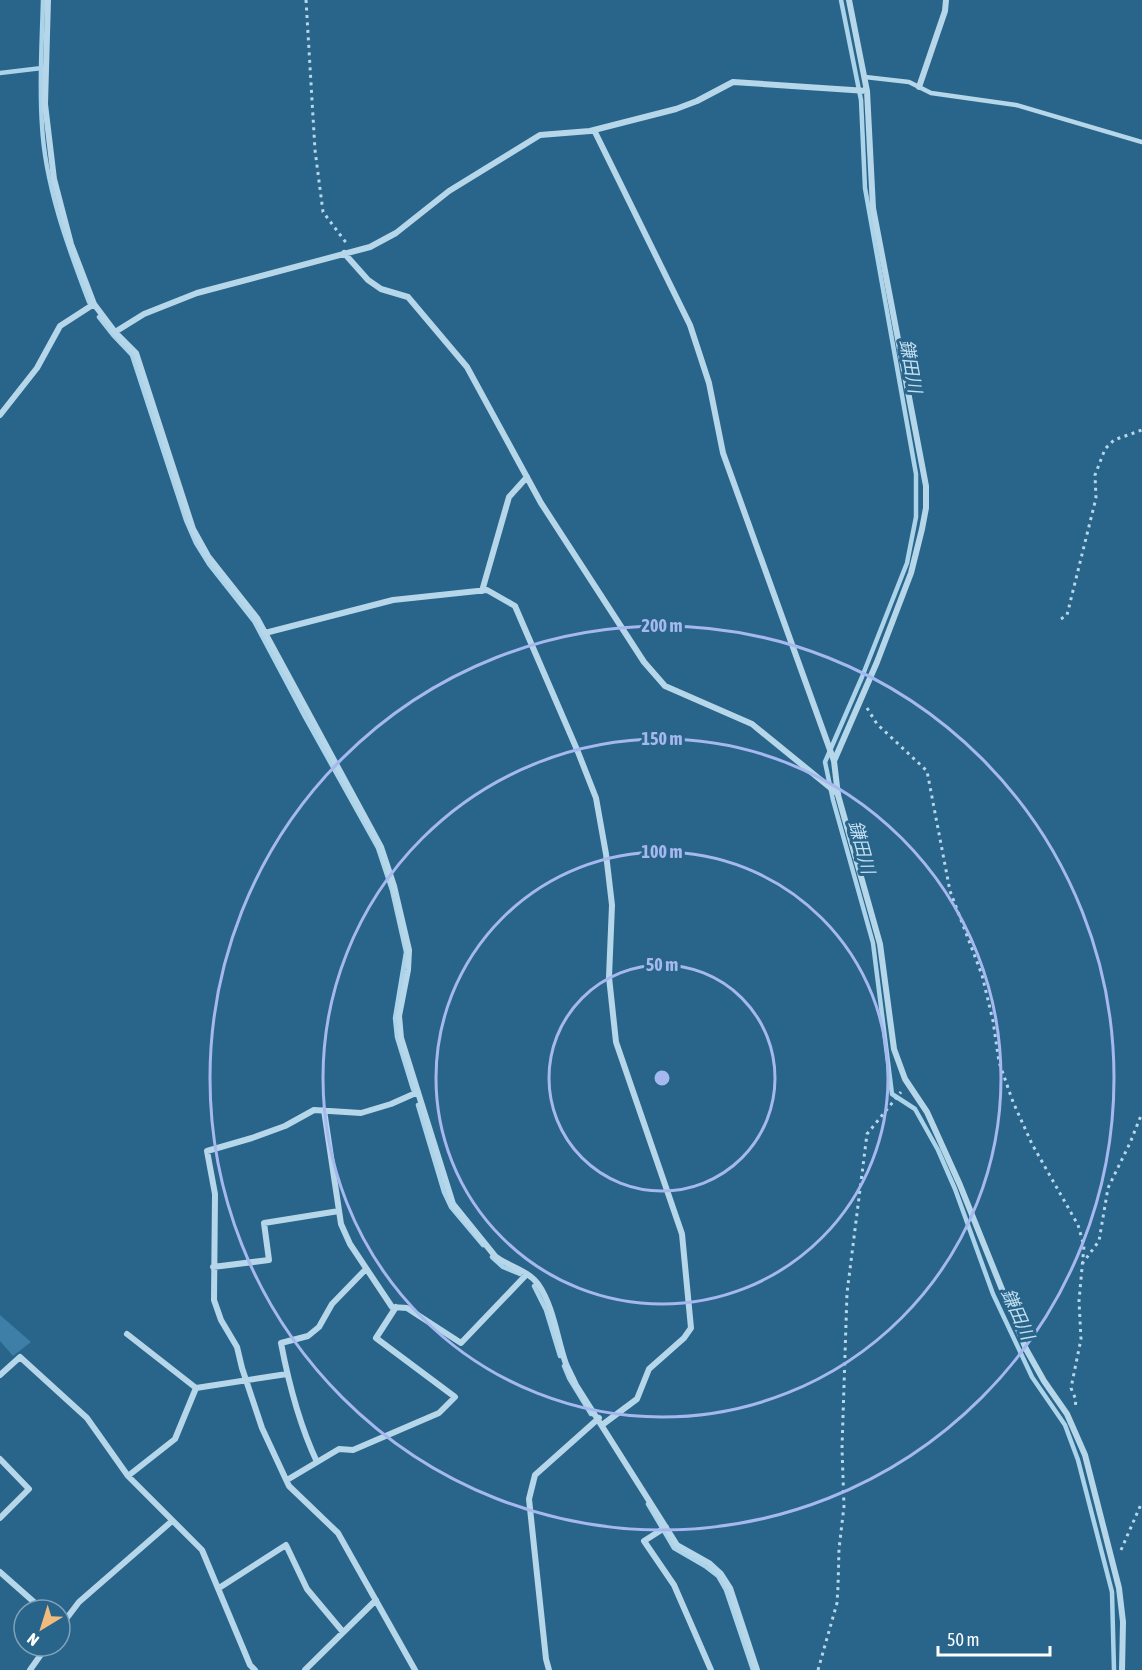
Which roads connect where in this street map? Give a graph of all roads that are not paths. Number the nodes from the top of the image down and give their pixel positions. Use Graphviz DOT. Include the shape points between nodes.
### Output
graph roads {
  1 [pos="48,0"];
  2 [pos="849,0"];
  3 [pos="946,0"];
  4 [pos="865,77"];
  5 [pos="919,87"];
  6 [pos="867,91"];
  7 [pos="594,130"];
  8 [pos="1142,142"];
  9 [pos="344,253"];
  10 [pos="94,304"];
  11 [pos="115,332"];
  12 [pos="0,414"];
  13 [pos="527,477"];
  14 [pos="482,591"];
  15 [pos="265,633"];
  16 [pos="834,760"];
  17 [pos="838,795"];
  18 [pos="418,1092"];
  19 [pos="324,1110"];
  20 [pos="339,1211"];
  21 [pos="213,1267"];
  22 [pos="366,1269"];
  23 [pos="527,1274"];
  24 [pos="396,1307"];
  25 [pos="127,1334"];
  26 [pos="287,1374"];
  27 [pos="0,1375"];
  28 [pos="246,1380"];
  29 [pos="196,1388"];
  30 [pos="598,1418"];
  31 [pos="603,1425"];
  32 [pos="0,1459"];
  33 [pos="317,1462"];
  34 [pos="128,1476"];
  35 [pos="287,1480"];
  36 [pos="0,1518"];
  37 [pos="172,1521"];
  38 [pos="666,1527"];
  39 [pos="0,1572"];
  40 [pos="219,1588"];
  41 [pos="29,1598"];
  42 [pos="376,1600"];
  43 [pos="72,1611"];
  44 [pos="343,1632"];
  45 [pos="255,1670"];
  46 [pos="305,1670"];
  47 [pos="415,1670"];
  48 [pos="549,1670"];
  49 [pos="711,1670"];
  50 [pos="757,1670"];
  51 [pos="1122,1670"];
  1 -- 10 [label="street" via="45,104 54,179 71,244"];
  2 -- 4 [label="street"];
  3 -- 5 [label="street"];
  4 -- 5 [label="lane" via="909,82"];
  4 -- 6 [label="street"];
  5 -- 8 [label="lane" via="931,93 1016,105"];
  6 -- 7 [label="street" via="733,82 676,109"];
  6 -- 16 [label="street" via="873,208 926,486 926,508 911,573"];
  7 -- 9 [label="street" via="540,135 449,190 396,233 370,247"];
  7 -- 16 [label="street" via="690,325 709,383 723,453"];
  9 -- 11 [label="street" via="197,293 144,314"];
  9 -- 13 [label="street" via="381,289 408,297 467,367"];
  10 -- 11 [label="street"];
  10 -- 12 [label="street" via="60,326 37,368"];
  11 -- 15 [label="street" via="136,353 194,529 208,556"];
  13 -- 14 [label="street" via="509,497"];
  13 -- 17 [label="street" via="644,663 665,686 752,724"];
  14 -- 15 [label="street" via="393,600"];
  14 -- 31 [label="street" via="515,606 596,798 612,905 609,977 616,1042 682,1234 691,1328 649,1369 638,1399"];
  15 -- 18 [label="street" via="381,847 409,950 399,1016 401,1038"];
  16 -- 17 [label="street"];
  17 -- 51 [label="street" via="880,944 894,1049 960,1185 1026,1349 1067,1414 1085,1455 1119,1588"];
  18 -- 19 [label="street" via="361,1113"];
  18 -- 23 [label="street" via="453,1204 495,1256"];
  19 -- 20 [label="street"];
  19 -- 21 [label="street" via="314,1110 285,1126 207,1151 215,1194"];
  20 -- 21 [label="street" via="264,1223 268,1260"];
  20 -- 22 [label="street" via="340,1224"];
  21 -- 28 [label="street" via="214,1300 237,1347"];
  22 -- 24 [label="street" via="392,1307"];
  22 -- 26 [label="street" via="332,1304 319,1327 308,1336 281,1343"];
  23 -- 24 [label="street" via="461,1343 407,1308"];
  23 -- 30 [label="street" via="538,1284 567,1365"];
  24 -- 33 [label="street" via="376,1338 455,1397 439,1413 353,1450 339,1449"];
  25 -- 29 [label="street"];
  26 -- 28 [label="street"];
  26 -- 33 [label="street" via="304,1434"];
  27 -- 34 [label="street" via="20,1357 87,1418"];
  28 -- 29 [label="street"];
  28 -- 35 [label="street" via="262,1428"];
  29 -- 34 [label="street" via="175,1439"];
  30 -- 31 [label="street"];
  30 -- 48 [label="street" via="535,1474 529,1498"];
  31 -- 38 [label="street"];
  32 -- 36 [label="street" via="29,1489"];
  33 -- 35 [label="street"];
  34 -- 37 [label="street"];
  35 -- 42 [label="street" via="338,1533"];
  37 -- 40 [label="street" via="202,1550"];
  37 -- 43 [label="street"];
  38 -- 49 [label="street" via="644,1541 674,1585"];
  38 -- 50 [label="street" via="677,1545 709,1563 730,1588"];
  39 -- 41 [label="street"];
  40 -- 44 [label="street" via="286,1545 307,1589"];
  40 -- 45 [label="street"];
  42 -- 44 [label="street"];
  42 -- 47 [label="street"];
  44 -- 46 [label="street"];
}
